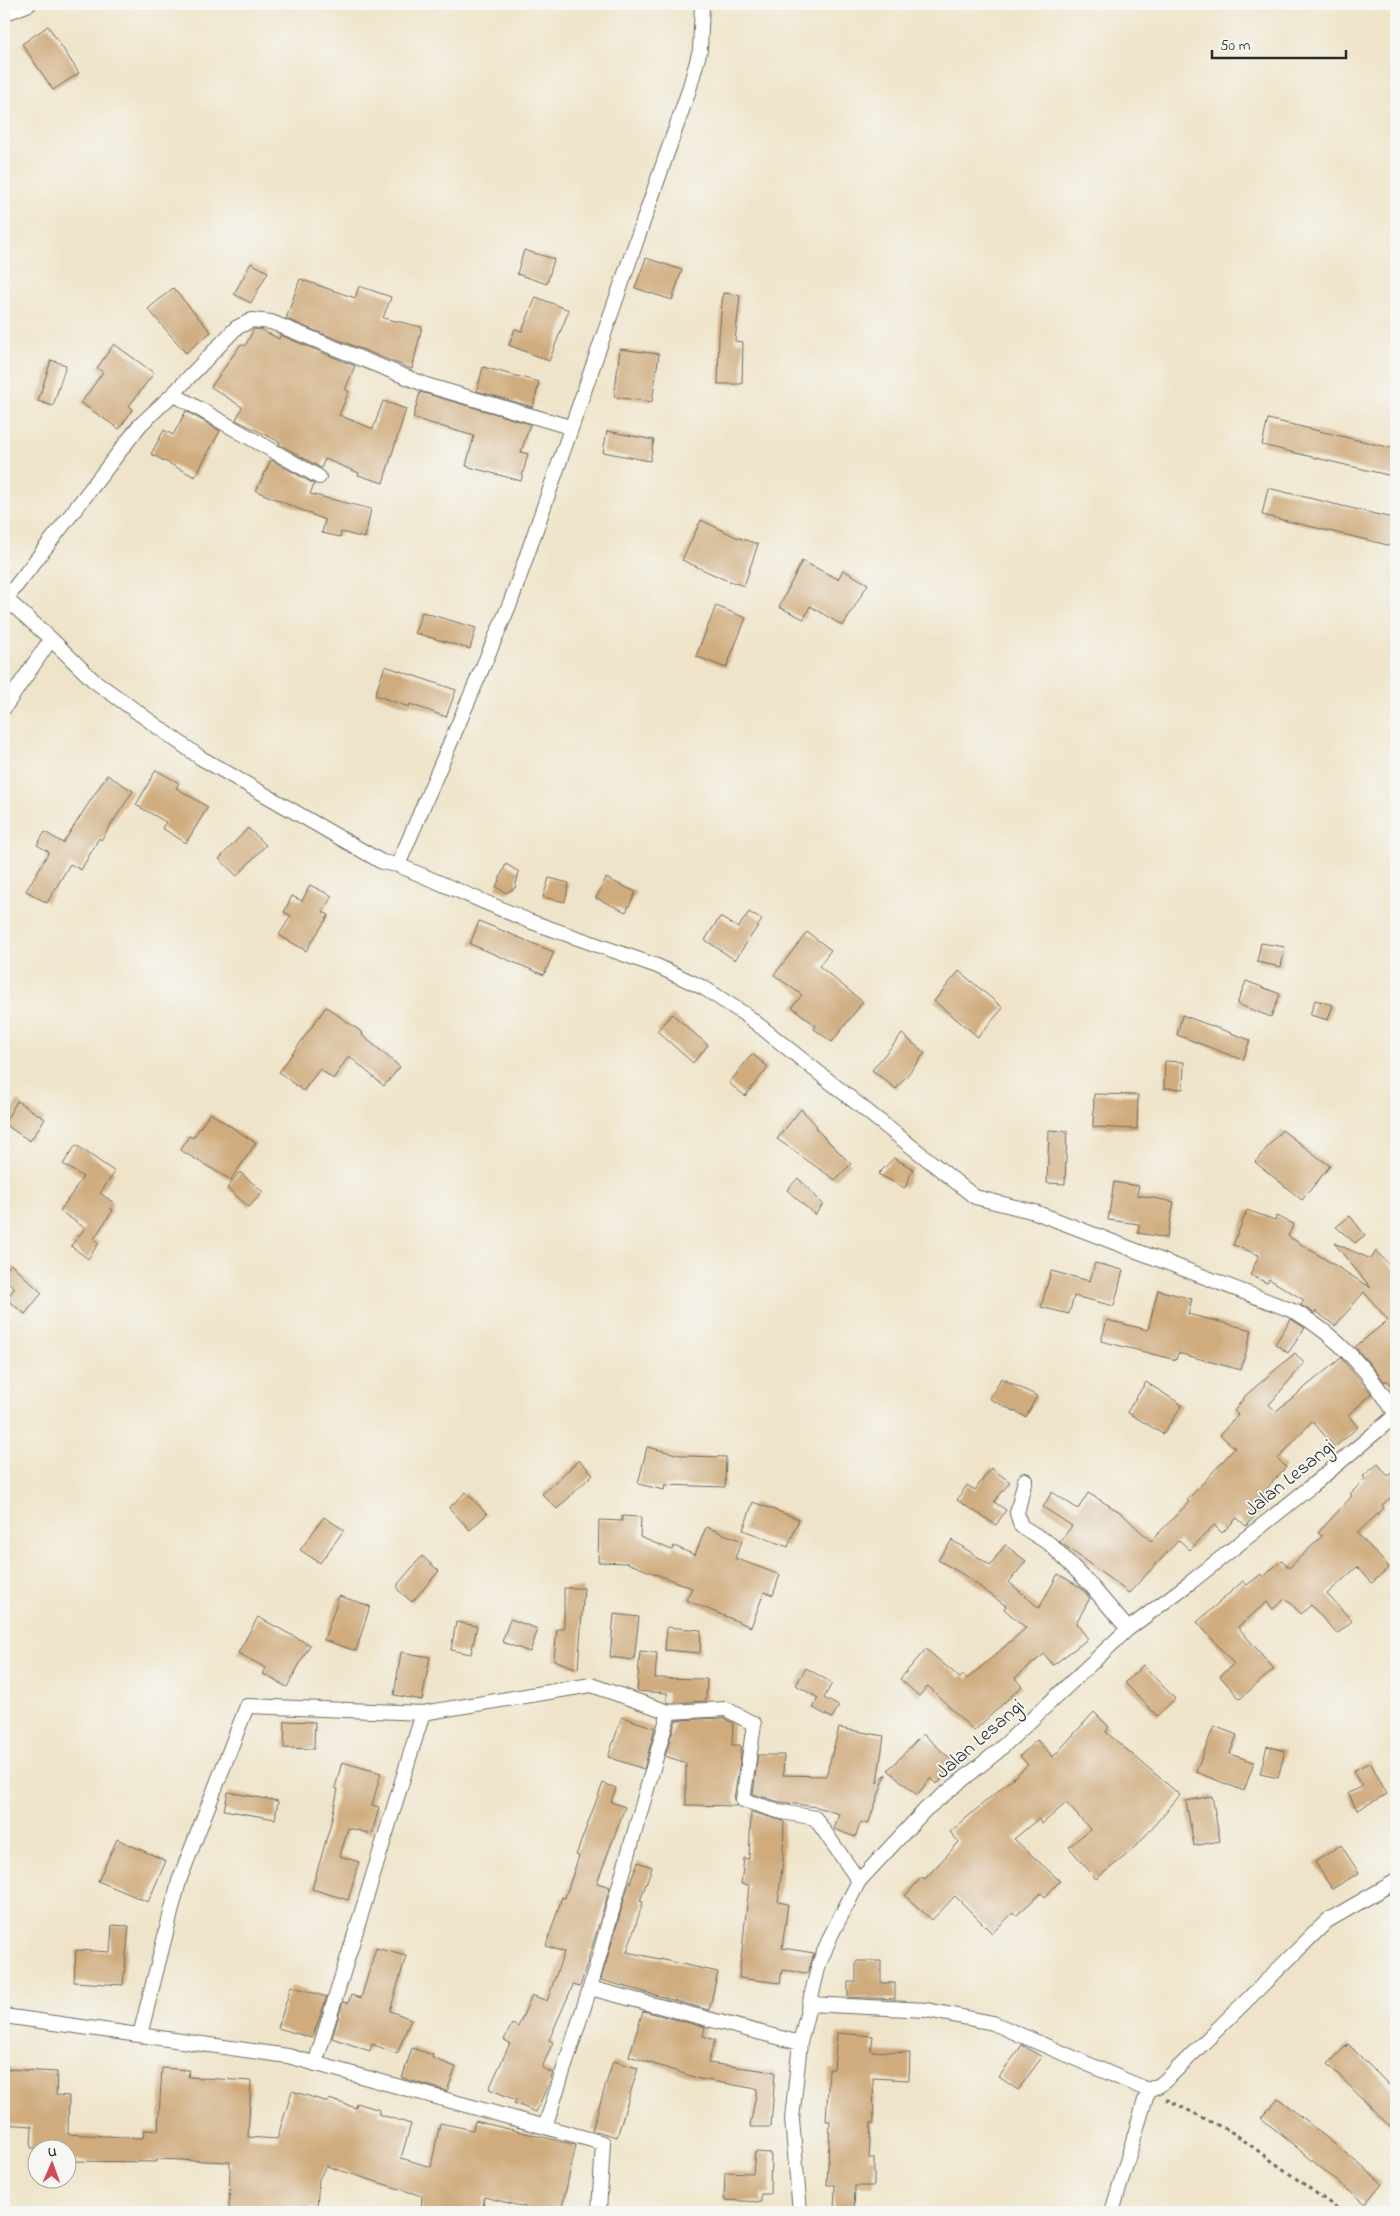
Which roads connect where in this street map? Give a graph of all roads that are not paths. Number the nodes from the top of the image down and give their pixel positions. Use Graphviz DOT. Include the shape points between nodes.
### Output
graph roads {
  1 [pos="29,4"];
  2 [pos="702,4"];
  3 [pos="4,14"];
  4 [pos="173,394"];
  5 [pos="570,427"];
  6 [pos="319,477"];
  7 [pos="5,598"];
  8 [pos="51,639"];
  9 [pos="4,708"];
  10 [pos="398,865"];
  11 [pos="1396,1415"];
  12 [pos="1025,1480"];
  13 [pos="1128,1629"];
  14 [pos="669,1712"];
  15 [pos="423,1713"];
  16 [pos="859,1881"];
  17 [pos="1396,1881"];
  18 [pos="590,1988"];
  19 [pos="809,2004"];
  20 [pos="4,2016"];
  21 [pos="140,2035"];
  22 [pos="800,2043"];
  23 [pos="316,2064"];
  24 [pos="1148,2090"];
  25 [pos="545,2127"];
  26 [pos="599,2212"];
  27 [pos="800,2212"];
  28 [pos="1112,2212"];
  1 -- 3 [label="street"];
  2 -- 5 [label="street" via="700,50 689,90"];
  4 -- 5 [label="street" via="236,328 252,320 271,322 426,384"];
  4 -- 6 [label="street"];
  4 -- 7 [label="street" via="118,451"];
  5 -- 10 [label="street" via="511,601"];
  7 -- 8 [label="street"];
  8 -- 9 [label="street"];
  8 -- 10 [label="street" via="93,680 201,758 382,862"];
  10 -- 11 [label="street" via="529,921 657,966 704,988 746,1015 975,1196 1035,1212 1296,1312 1337,1342 1383,1392"];
  11 -- 13 [label="street, Jalan Lesangi" via="1295,1500"];
  12 -- 13 [label="street" via="1017,1513 1021,1526 1050,1544"];
  13 -- 16 [label="street, Jalan Lesangi" via="997,1752 926,1809"];
  14 -- 15 [label="street" via="591,1685"];
  14 -- 16 [label="street" via="726,1709 754,1724 743,1800 815,1818"];
  14 -- 18 [label="street"];
  15 -- 21 [label="street" via="247,1706 179,1881"];
  15 -- 23 [label="street"];
  16 -- 19 [label="street, Jalan Lesangi" via="822,1957"];
  17 -- 24 [label="street" via="1327,1921 1169,2077"];
  18 -- 22 [label="street"];
  18 -- 25 [label="street"];
  19 -- 22 [label="street, Jalan Lesangi"];
  19 -- 24 [label="street" via="927,2010 993,2024"];
  20 -- 21 [label="street"];
  21 -- 23 [label="street" via="288,2056"];
  22 -- 27 [label="street, Jalan Lesangi" via="792,2118"];
  23 -- 25 [label="street"];
  24 -- 28 [label="street"];
  25 -- 26 [label="street" via="603,2143"];
}
